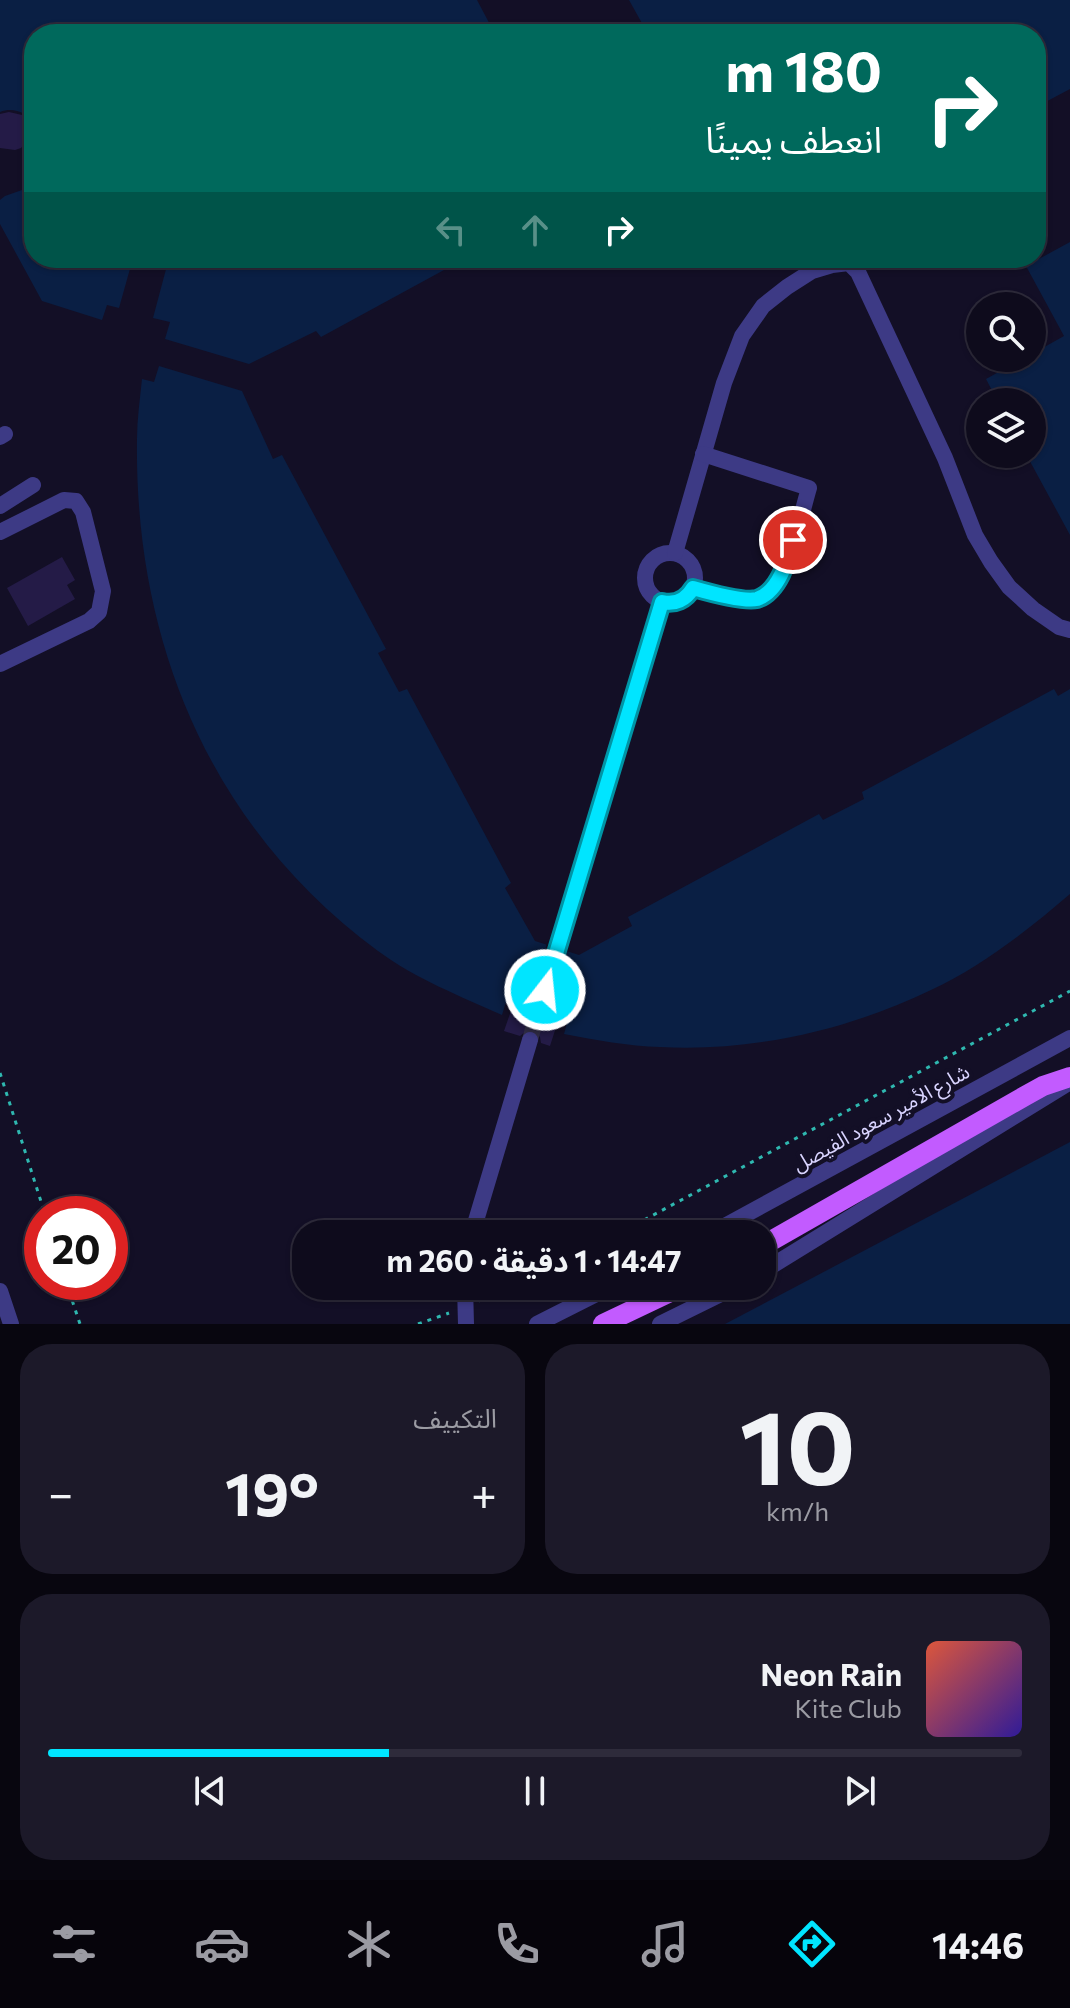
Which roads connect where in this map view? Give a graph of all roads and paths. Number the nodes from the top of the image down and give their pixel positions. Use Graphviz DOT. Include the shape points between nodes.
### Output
graph roads {
  1 [pos="822,268"];
  2 [pos="854,268"];
  3 [pos="703,454"];
  4 [pos="33,485"];
  5 [pos="0,506"];
  6 [pos="0,532"];
  7 [pos="675,553"];
  8 [pos="693,588"];
  9 [pos="662,602"];
  10 [pos="1070,630"];
  11 [pos="0,664"];
  12 [pos="1070,991"];
  13 [pos="538,1013"];
  14 [pos="1070,1038"];
  15 [pos="530,1040"];
  16 [pos="0,1073"];
  17 [pos="1070,1079"];
  18 [pos="39,1196"];
  19 [pos="476,1220"];
  20 [pos="644,1220"];
  21 [pos="736,1220"];
  22 [pos="776,1238"];
  23 [pos="776,1263"];
  24 [pos="0,1291"];
  25 [pos="72,1300"];
  26 [pos="465,1300"];
  27 [pos="584,1300"];
  28 [pos="654,1300"];
  29 [pos="709,1300"];
  30 [pos="11,1324"];
  31 [pos="80,1324"];
  32 [pos="466,1324"];
  33 [pos="537,1324"];
  34 [pos="603,1324"];
  35 [pos="660,1324"];
  1 -- 3 [label="street" via="763,306 742,336"];
  2 -- 10 [label="street" via="991,562 1033,609"];
  3 -- 7 [label="street"];
  3 -- 8 [label="street" via="809,488 786,567 774,587 757,599"];
  4 -- 5 [label="street"];
  6 -- 11 [label="street" via="64,500 76,501 103,591 99,612 89,621"];
  7 -- 8 [label="street" via="692,564"];
  7 -- 9 [label="street" via="654,557 645,572 647,589"];
  8 -- 9 [label="street" via="682,600"];
  9 -- 13 [label="street"];
  12 -- 20 [label="path"];
  14 -- 21 [label="street, شارع الأمير سعود الفيصل"];
  15 -- 19 [label="street"];
  16 -- 18 [label="path"];
  17 -- 22 [label="main road" via="1043,1086"];
  17 -- 23 [label="street"];
  24 -- 30 [label="street"];
  25 -- 31 [label="path"];
  26 -- 32 [label="street"];
  27 -- 33 [label="street"];
  28 -- 34 [label="main road"];
  29 -- 35 [label="street"];
}
